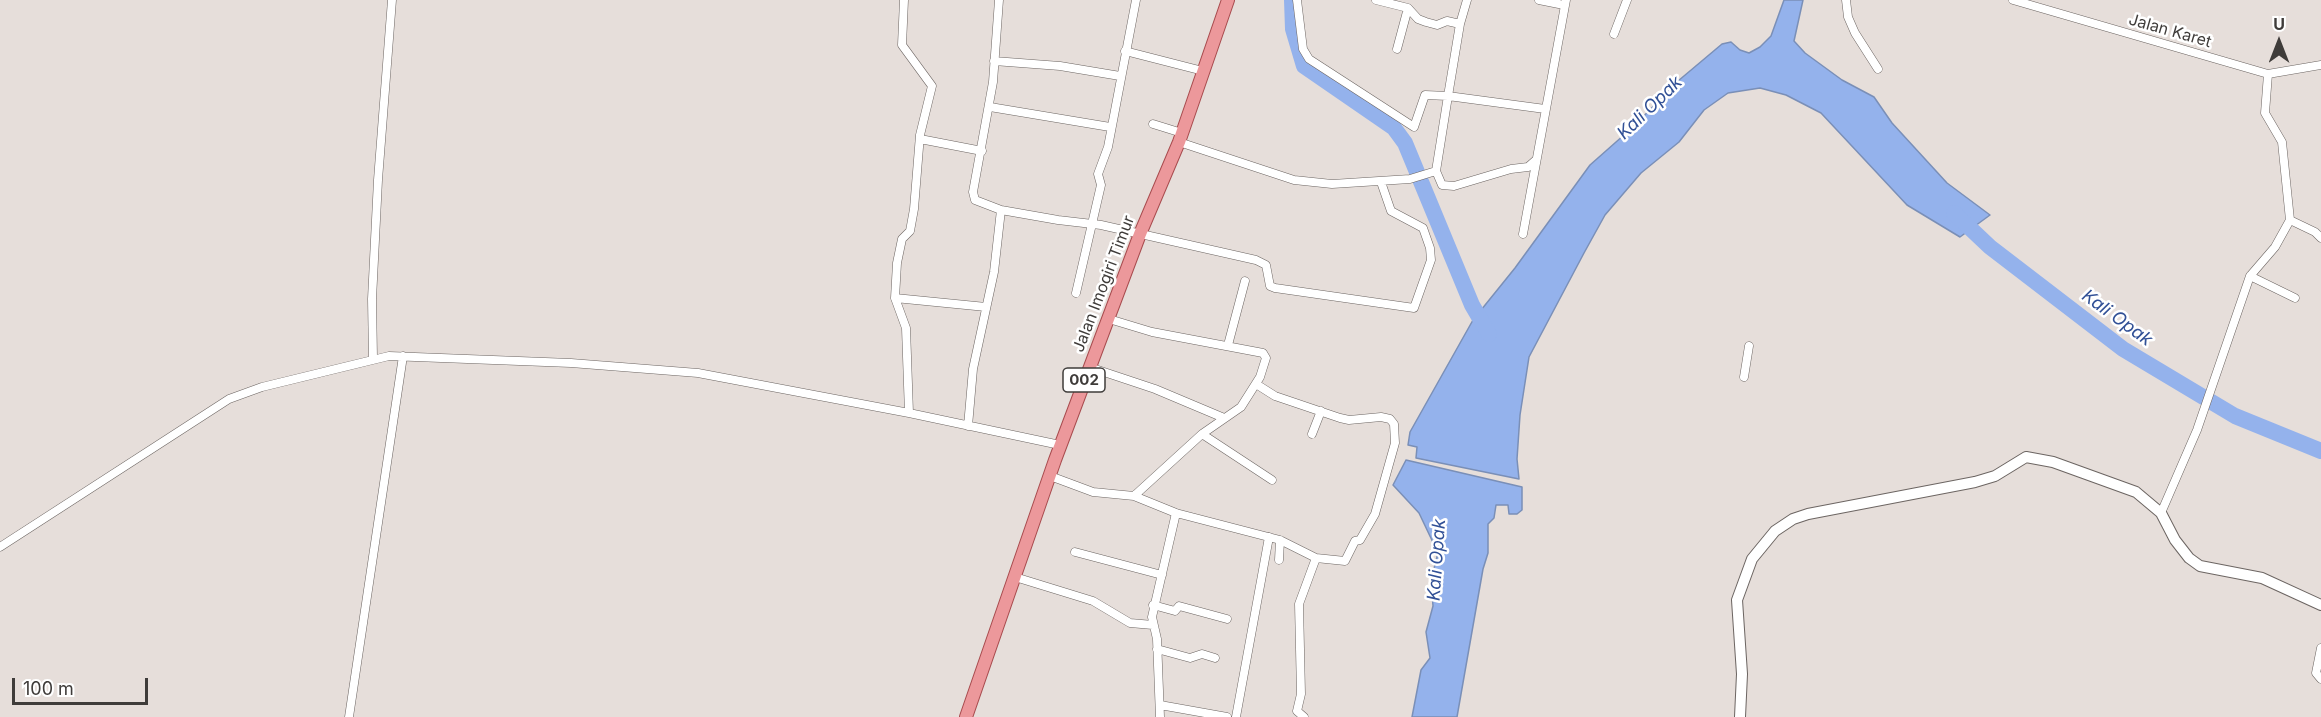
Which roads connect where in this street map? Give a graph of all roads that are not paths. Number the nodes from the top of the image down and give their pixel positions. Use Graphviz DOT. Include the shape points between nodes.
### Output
graph roads {
  1 [pos="392,0"];
  2 [pos="903,0"];
  3 [pos="999,0"];
  4 [pos="1136,0"];
  5 [pos="1228,0"];
  6 [pos="1297,0"];
  7 [pos="1376,0"];
  8 [pos="1467,0"];
  9 [pos="1539,0"];
  10 [pos="1627,0"];
  11 [pos="1846,0"];
  12 [pos="2013,0"];
  13 [pos="1565,2"];
  14 [pos="1408,8"];
  15 [pos="1460,24"];
  16 [pos="1614,34"];
  17 [pos="1397,49"];
  18 [pos="1125,51"];
  19 [pos="994,61"];
  20 [pos="2321,65"];
  21 [pos="1878,69"];
  22 [pos="1203,71"];
  23 [pos="2268,74"];
  24 [pos="1120,76"];
  25 [pos="1448,96"];
  26 [pos="990,107"];
  27 [pos="1545,110"];
  28 [pos="1153,124"];
  29 [pos="1110,127"];
  30 [pos="1180,138"];
  31 [pos="920,139"];
  32 [pos="982,151"];
  33 [pos="1536,160"];
  34 [pos="1432,172"];
  35 [pos="1381,182"];
  36 [pos="1001,210"];
  37 [pos="2289,220"];
  38 [pos="1091,224"];
  39 [pos="1140,234"];
  40 [pos="1523,234"];
  41 [pos="2321,238"];
  42 [pos="2250,276"];
  43 [pos="1245,281"];
  44 [pos="1076,292"];
  45 [pos="895,298"];
  46 [pos="2295,298"];
  47 [pos="986,307"];
  48 [pos="1109,319"];
  49 [pos="1228,345"];
  50 [pos="1749,346"];
  51 [pos="403,356"];
  52 [pos="373,358"];
  53 [pos="1089,367"];
  54 [pos="1744,377"];
  55 [pos="1256,384"];
  56 [pos="1321,411"];
  57 [pos="909,413"];
  58 [pos="1224,418"];
  59 [pos="968,426"];
  60 [pos="1202,434"];
  61 [pos="1312,434"];
  62 [pos="1060,445"];
  63 [pos="1050,476"];
  64 [pos="1272,480"];
  65 [pos="1134,496"];
  66 [pos="1176,513"];
  67 [pos="2161,513"];
  68 [pos="1269,537"];
  69 [pos="1280,540"];
  70 [pos="0,547"];
  71 [pos="1075,552"];
  72 [pos="1316,558"];
  73 [pos="1279,560"];
  74 [pos="1162,575"];
  75 [pos="1015,577"];
  76 [pos="1153,605"];
  77 [pos="2321,605"];
  78 [pos="1227,619"];
  79 [pos="1153,625"];
  80 [pos="2321,648"];
  81 [pos="1157,649"];
  82 [pos="1215,658"];
  83 [pos="2321,679"];
  84 [pos="1160,705"];
  85 [pos="1200,715"];
  86 [pos="349,717"];
  87 [pos="966,717"];
  88 [pos="1160,717"];
  89 [pos="1227,717"];
  90 [pos="1236,717"];
  91 [pos="1304,717"];
  92 [pos="1740,717"];
  1 -- 52 [label="street" via="378,180"];
  2 -- 31 [label="street" via="902,45 932,86"];
  3 -- 19 [label="street"];
  4 -- 18 [label="street"];
  5 -- 22 [label="main road, Jalan Imogiri Timur / 002"];
  6 -- 25 [label="street" via="1303,49 1309,60 1410,127 1415,125 1425,95"];
  7 -- 14 [label="street"];
  8 -- 15 [label="street"];
  9 -- 13 [label="street"];
  10 -- 16 [label="street"];
  11 -- 21 [label="street" via="1855,33"];
  12 -- 23 [label="street, Jalan Karet"];
  13 -- 27 [label="street"];
  14 -- 15 [label="street" via="1426,22"];
  14 -- 17 [label="street"];
  15 -- 25 [label="street"];
  18 -- 22 [label="street"];
  18 -- 24 [label="street"];
  19 -- 24 [label="street"];
  19 -- 26 [label="street"];
  20 -- 23 [label="street, Jalan Karet"];
  22 -- 30 [label="main road, Jalan Imogiri Timur / 002"];
  23 -- 37 [label="street" via="2265,113 2282,142"];
  24 -- 29 [label="street"];
  25 -- 27 [label="street"];
  25 -- 34 [label="street"];
  26 -- 29 [label="street"];
  26 -- 32 [label="street"];
  27 -- 33 [label="street"];
  28 -- 30 [label="street"];
  29 -- 38 [label="street"];
  30 -- 35 [label="street" via="1294,180 1332,184"];
  30 -- 39 [label="main road, Jalan Imogiri Timur / 002"];
  31 -- 32 [label="street"];
  31 -- 45 [label="street" via="915,209 910,231 901,243"];
  32 -- 36 [label="street" via="974,198"];
  33 -- 34 [label="street" via="1528,167 1454,186 1442,185"];
  33 -- 40 [label="street"];
  34 -- 35 [label="street"];
  35 -- 39 [label="street" via="1391,211 1423,228 1430,248 1431,260 1414,308 1275,288 1270,286 1266,265 1261,261"];
  36 -- 38 [label="street"];
  36 -- 47 [label="street"];
  37 -- 41 [label="street"];
  37 -- 42 [label="street" via="2275,247"];
  38 -- 39 [label="street"];
  38 -- 44 [label="street"];
  39 -- 48 [label="main road, Jalan Imogiri Timur / 002"];
  42 -- 46 [label="street"];
  42 -- 67 [label="street" via="2197,430"];
  43 -- 49 [label="street"];
  45 -- 47 [label="street"];
  45 -- 57 [label="street" via="906,328"];
  47 -- 59 [label="street" via="973,369"];
  48 -- 49 [label="street" via="1152,332"];
  48 -- 53 [label="main road, Jalan Imogiri Timur / 002"];
  49 -- 55 [label="street" via="1266,355"];
  50 -- 54 [label="street"];
  51 -- 52 [label="street"];
  51 -- 57 [label="street" via="698,373"];
  51 -- 86 [label="street"];
  52 -- 70 [label="street" via="230,399"];
  53 -- 58 [label="street" via="1155,388"];
  53 -- 62 [label="main road, Jalan Imogiri Timur / 002"];
  55 -- 56 [label="street" via="1275,396"];
  55 -- 58 [label="street" via="1241,407"];
  56 -- 61 [label="street"];
  56 -- 72 [label="street" via="1349,420 1373,416 1390,419 1394,423 1395,443 1375,514 1360,540 1355,541 1350,555 1342,562"];
  57 -- 59 [label="street"];
  58 -- 60 [label="street"];
  59 -- 62 [label="street"];
  60 -- 64 [label="street"];
  60 -- 65 [label="street"];
  62 -- 63 [label="main road, Jalan Imogiri Timur / 002"];
  63 -- 65 [label="street" via="1093,492"];
  63 -- 75 [label="main road, Jalan Imogiri Timur / 002"];
  65 -- 66 [label="street"];
  66 -- 68 [label="street"];
  66 -- 74 [label="street"];
  67 -- 77 [label="street" via="2175,540 2200,566 2262,578"];
  67 -- 92 [label="street" via="2147,499 2122,486 2053,462 2026,457 1995,476 1975,482 1793,519 1775,531 1752,559 1737,600 1742,674"];
  68 -- 69 [label="street"];
  68 -- 90 [label="street"];
  69 -- 72 [label="street"];
  69 -- 73 [label="street"];
  71 -- 74 [label="street"];
  72 -- 91 [label="street" via="1299,604 1302,684 1297,711"];
  74 -- 76 [label="street"];
  75 -- 79 [label="street" via="1093,601 1130,623"];
  75 -- 87 [label="main road, Jalan Imogiri Timur / 002"];
  76 -- 78 [label="street" via="1175,611 1179,606"];
  76 -- 79 [label="street"];
  79 -- 81 [label="street"];
  80 -- 83 [label="street" via="2316,673"];
  81 -- 82 [label="street" via="1190,658 1202,654"];
  81 -- 84 [label="street"];
  84 -- 85 [label="street"];
  84 -- 88 [label="street"];
  85 -- 89 [label="street"];
}
